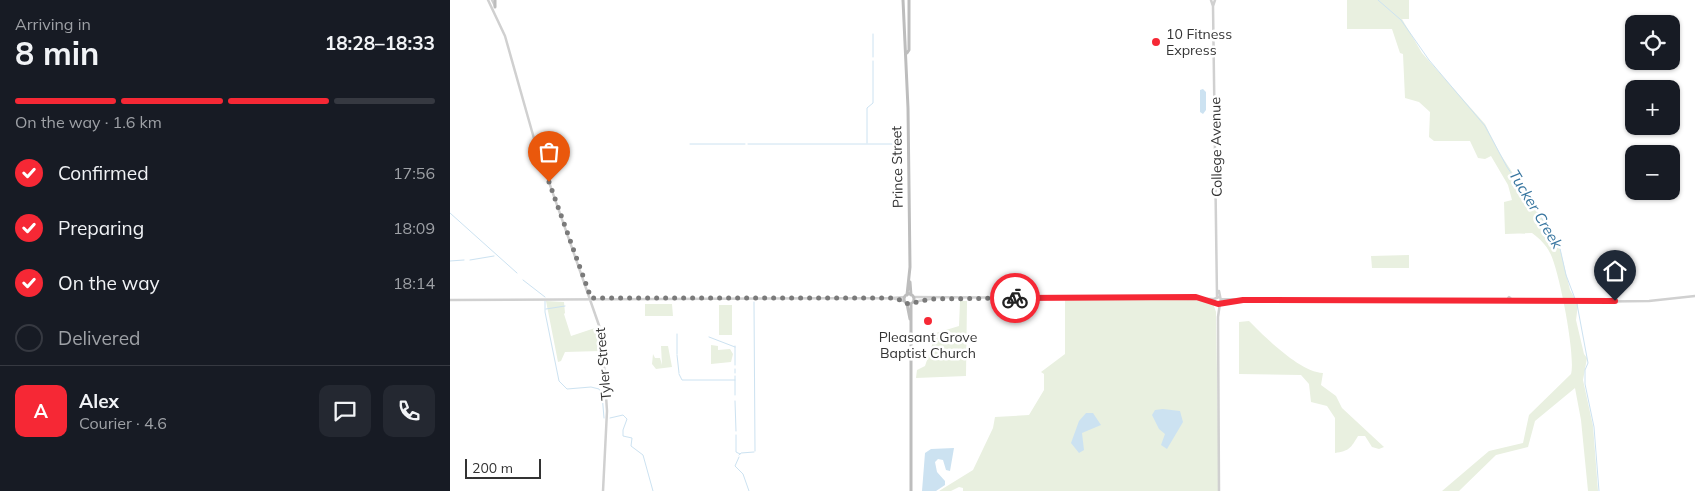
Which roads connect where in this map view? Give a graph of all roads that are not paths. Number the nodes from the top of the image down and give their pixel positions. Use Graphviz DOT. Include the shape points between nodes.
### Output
graph roads {
  1 [pos="488,0"];
  2 [pos="493,0"];
  3 [pos="903,0"];
  4 [pos="909,0"];
  5 [pos="1214,0"];
  6 [pos="495,7"];
  7 [pos="497,14"];
  8 [pos="908,51"];
  9 [pos="1695,296"];
  10 [pos="591,298"];
  11 [pos="909,299"];
  12 [pos="450,300"];
  13 [pos="1218,300"];
  14 [pos="603,491"];
  15 [pos="911,491"];
  16 [pos="1219,491"];
  1 -- 7 [label="street, Tyler Street"];
  2 -- 6 [label="main road"];
  3 -- 8 [label="main road, Prince Street"];
  4 -- 8 [label="main road, Prince Street"];
  5 -- 13 [label="street, College Avenue"];
  6 -- 7 [label="street, Tyler Street"];
  7 -- 10 [label="street, Tyler Street" via="534,142"];
  8 -- 11 [label="main road, Prince Street"];
  9 -- 13 [label="street" via="1579,302 1511,300 1509,297 1507,300"];
  10 -- 11 [label="street"];
  10 -- 12 [label="street"];
  10 -- 14 [label="street, Tyler Street" via="604,348 607,411"];
  11 -- 13 [label="street"];
  11 -- 15 [label="main road, Prince Street"];
  13 -- 16 [label="street, College Avenue"];
}
